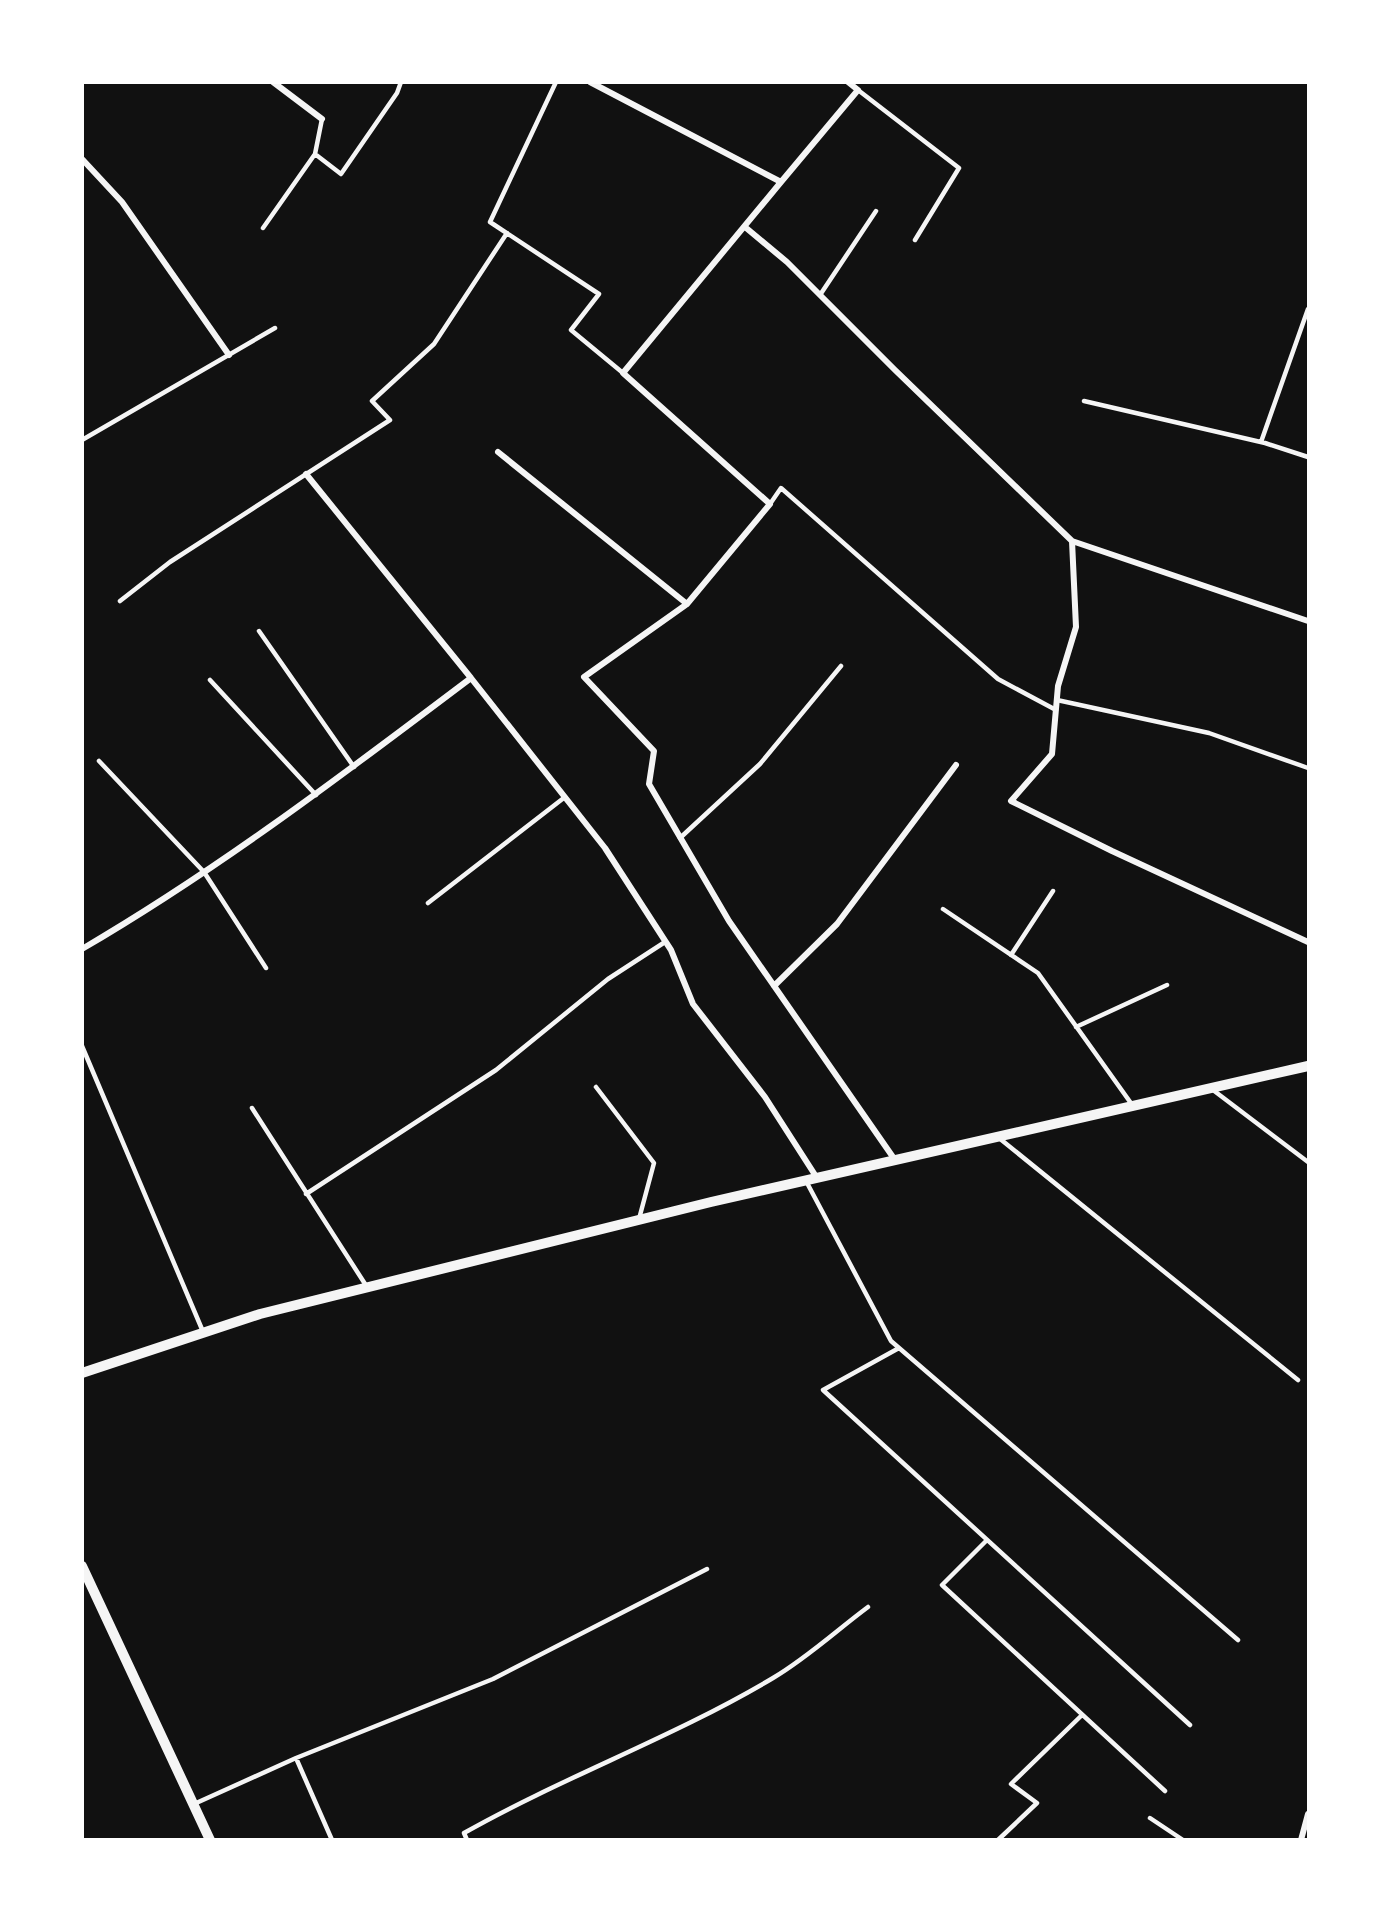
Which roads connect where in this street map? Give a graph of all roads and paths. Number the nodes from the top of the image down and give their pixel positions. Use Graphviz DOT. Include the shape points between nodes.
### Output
graph roads {
  1 [pos="273,82"];
  2 [pos="400,82"];
  3 [pos="556,82"];
  4 [pos="590,82"];
  5 [pos="848,82"];
  6 [pos="858,90"];
  7 [pos="322,119"];
  8 [pos="315,154"];
  9 [pos="82,159"];
  10 [pos="782,182"];
  11 [pos="876,211"];
  12 [pos="745,227"];
  13 [pos="263,228"];
  14 [pos="507,233"];
  15 [pos="915,240"];
  16 [pos="820,295"];
  17 [pos="1308,309"];
  18 [pos="275,328"];
  19 [pos="229,355"];
  20 [pos="622,373"];
  21 [pos="1084,401"];
  22 [pos="82,440"];
  23 [pos="1261,442"];
  24 [pos="498,452"];
  25 [pos="1308,458"];
  26 [pos="306,474"];
  27 [pos="770,504"];
  28 [pos="1072,541"];
  29 [pos="120,601"];
  30 [pos="687,604"];
  31 [pos="1308,621"];
  32 [pos="259,631"];
  33 [pos="841,666"];
  34 [pos="471,678"];
  35 [pos="210,680"];
  36 [pos="1057,700"];
  37 [pos="1056,710"];
  38 [pos="99,761"];
  39 [pos="956,765"];
  40 [pos="354,767"];
  41 [pos="1308,768"];
  42 [pos="316,795"];
  43 [pos="565,797"];
  44 [pos="680,838"];
  45 [pos="204,872"];
  46 [pos="1053,891"];
  47 [pos="428,903"];
  48 [pos="943,909"];
  49 [pos="665,942"];
  50 [pos="1308,942"];
  51 [pos="82,949"];
  52 [pos="1011,955"];
  53 [pos="266,968"];
  54 [pos="1167,985"];
  55 [pos="774,986"];
  56 [pos="1076,1027"];
  57 [pos="82,1046"];
  58 [pos="1308,1066"];
  59 [pos="596,1087"];
  60 [pos="1211,1088"];
  61 [pos="1132,1106"];
  62 [pos="252,1108"];
  63 [pos="998,1137"];
  64 [pos="895,1160"];
  65 [pos="1308,1162"];
  66 [pos="817,1178"];
  67 [pos="806,1180"];
  68 [pos="306,1194"];
  69 [pos="639,1219"];
  70 [pos="367,1287"];
  71 [pos="204,1334"];
  72 [pos="899,1348"];
  73 [pos="82,1374"];
  74 [pos="1298,1380"];
  75 [pos="987,1540"];
  76 [pos="82,1566"];
  77 [pos="706,1569"];
  78 [pos="868,1607"];
  79 [pos="1238,1640"];
  80 [pos="1082,1715"];
  81 [pos="1190,1725"];
  82 [pos="296,1758"];
  83 [pos="1165,1791"];
  84 [pos="194,1804"];
  85 [pos="1308,1816"];
  86 [pos="1150,1818"];
  87 [pos="210,1839"];
  88 [pos="332,1839"];
  89 [pos="467,1839"];
  90 [pos="998,1839"];
  91 [pos="1183,1839"];
  92 [pos="1301,1839"];
  1 -- 7 [label="street"];
  2 -- 8 [label="lane" via="397,93 340,174"];
  3 -- 14 [label="lane" via="490,222"];
  4 -- 10 [label="street"];
  5 -- 6 [label="street"];
  6 -- 10 [label="street"];
  6 -- 15 [label="lane" via="959,168"];
  7 -- 8 [label="lane"];
  8 -- 13 [label="lane"];
  9 -- 19 [label="street" via="122,202"];
  10 -- 12 [label="street"];
  11 -- 16 [label="lane"];
  12 -- 16 [label="street"];
  12 -- 20 [label="street"];
  14 -- 20 [label="lane" via="599,294 571,330"];
  14 -- 26 [label="lane" via="434,344 372,401 390,420"];
  16 -- 28 [label="street"];
  17 -- 23 [label="lane"];
  18 -- 19 [label="lane"];
  19 -- 22 [label="lane"];
  20 -- 27 [label="street"];
  21 -- 23 [label="lane"];
  23 -- 25 [label="lane"];
  24 -- 30 [label="street"];
  26 -- 29 [label="lane" via="170,562"];
  26 -- 34 [label="street"];
  27 -- 30 [label="street"];
  27 -- 37 [label="lane" via="781,488 998,679"];
  28 -- 31 [label="street"];
  28 -- 36 [label="street" via="1076,627"];
  30 -- 44 [label="street" via="584,677 654,751 649,784"];
  32 -- 40 [label="lane"];
  33 -- 44 [label="lane" via="760,764"];
  34 -- 40 [label="street"];
  34 -- 43 [label="street"];
  35 -- 42 [label="lane"];
  36 -- 37 [label="street"];
  36 -- 41 [label="lane" via="1209,733"];
  37 -- 50 [label="street" via="1052,754 1011,801"];
  38 -- 45 [label="lane"];
  39 -- 55 [label="street" via="837,924"];
  40 -- 42 [label="street"];
  42 -- 45 [label="street"];
  43 -- 47 [label="lane"];
  43 -- 49 [label="street" via="605,848"];
  44 -- 55 [label="street" via="729,921"];
  45 -- 51 [label="street"];
  45 -- 53 [label="lane"];
  46 -- 52 [label="lane"];
  48 -- 52 [label="lane"];
  49 -- 66 [label="street" via="693,1004 765,1097"];
  49 -- 68 [label="lane" via="608,979 496,1070"];
  52 -- 56 [label="lane" via="1038,973"];
  54 -- 56 [label="lane"];
  55 -- 64 [label="street"];
  56 -- 61 [label="lane"];
  57 -- 71 [label="lane"];
  58 -- 60 [label="street"];
  59 -- 69 [label="lane" via="654,1163"];
  60 -- 61 [label="street"];
  60 -- 65 [label="lane"];
  61 -- 63 [label="street"];
  62 -- 68 [label="lane"];
  63 -- 64 [label="street"];
  63 -- 74 [label="lane"];
  64 -- 66 [label="street"];
  66 -- 67 [label="street"];
  67 -- 69 [label="street"];
  67 -- 72 [label="lane" via="891,1341"];
  68 -- 70 [label="lane"];
  69 -- 70 [label="street"];
  70 -- 71 [label="street" via="260,1314"];
  71 -- 73 [label="street"];
  72 -- 75 [label="lane" via="823,1390"];
  72 -- 79 [label="lane"];
  75 -- 80 [label="lane" via="942,1585"];
  75 -- 81 [label="lane"];
  76 -- 84 [label="street"];
  77 -- 82 [label="lane" via="494,1679"];
  78 -- 89 [label="lane" via="775,1677 676,1729 512,1806 465,1833"];
  80 -- 83 [label="lane"];
  80 -- 90 [label="lane" via="1011,1784 1036,1803"];
  82 -- 84 [label="lane"];
  82 -- 88 [label="lane"];
  84 -- 87 [label="street"];
  85 -- 92 [label="street"];
  86 -- 91 [label="lane"];
}
